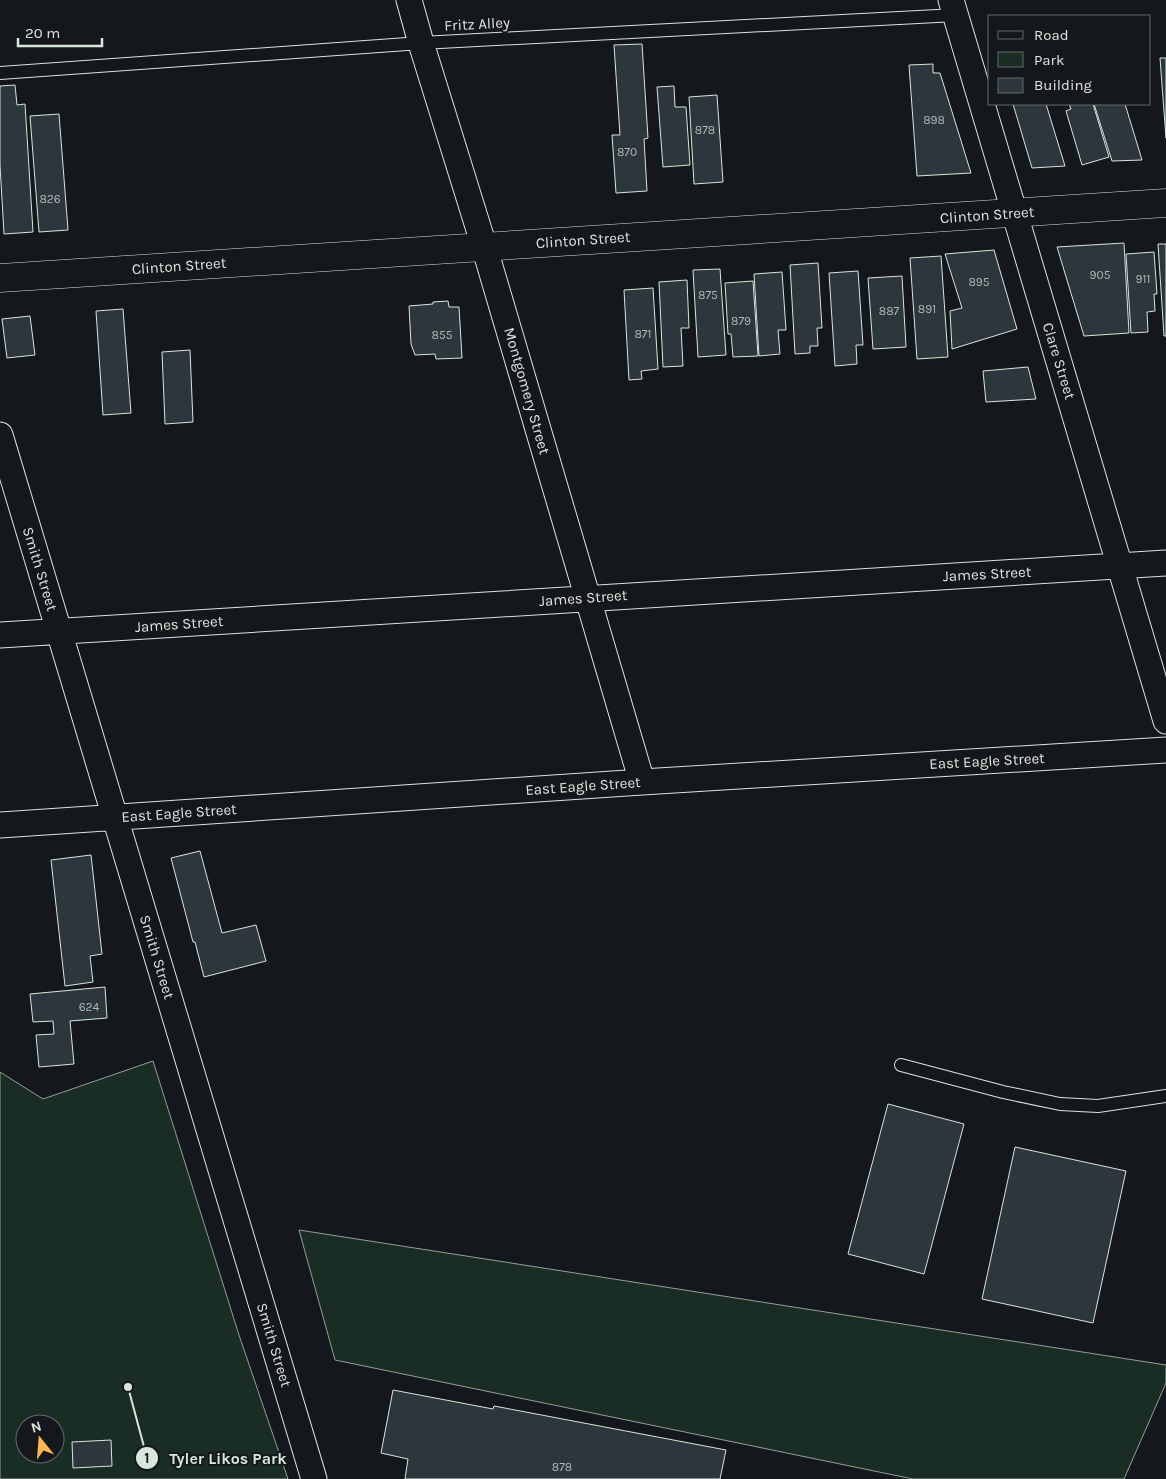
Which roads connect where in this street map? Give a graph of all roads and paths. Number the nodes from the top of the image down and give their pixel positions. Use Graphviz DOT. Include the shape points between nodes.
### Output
graph roads {
  1 [pos="409,0"];
  2 [pos="953,8"];
  3 [pos="421,43"];
  4 [pos="0,73"];
  5 [pos="1166,203"];
  6 [pos="1015,213"];
  7 [pos="484,246"];
  8 [pos="0,278"];
  9 [pos="0,435"];
  10 [pos="1166,563"];
  11 [pos="1120,566"];
  12 [pos="588,598"];
  13 [pos="59,631"];
  14 [pos="0,635"];
  15 [pos="1166,721"];
  16 [pos="1166,750"];
  17 [pos="642,782"];
  18 [pos="115,817"];
  19 [pos="0,825"];
  20 [pos="901,1065"];
  21 [pos="1166,1096"];
  22 [pos="314,1479"];
  1 -- 3 [label="street, Montgomery Street"];
  2 -- 3 [label="lane, Fritz Alley"];
  2 -- 6 [label="street, Clare Street"];
  3 -- 4 [label="lane, Fritz Alley"];
  3 -- 7 [label="street, Montgomery Street"];
  5 -- 6 [label="main road, Clinton Street"];
  6 -- 7 [label="main road, Clinton Street"];
  6 -- 11 [label="street, Clare Street"];
  7 -- 8 [label="main road, Clinton Street"];
  7 -- 12 [label="street, Montgomery Street"];
  9 -- 13 [label="street, Smith Street"];
  10 -- 11 [label="street, James Street"];
  11 -- 12 [label="street, James Street"];
  11 -- 15 [label="street, Clare Street"];
  12 -- 13 [label="street, James Street"];
  12 -- 17 [label="street, Montgomery Street"];
  13 -- 14 [label="street, James Street"];
  13 -- 18 [label="street, Smith Street"];
  16 -- 17 [label="street, East Eagle Street"];
  17 -- 18 [label="street, East Eagle Street"];
  18 -- 19 [label="street, East Eagle Street"];
  18 -- 22 [label="street, Smith Street"];
  20 -- 21 [label="lane" via="1060,1104 1098,1106"];
}
